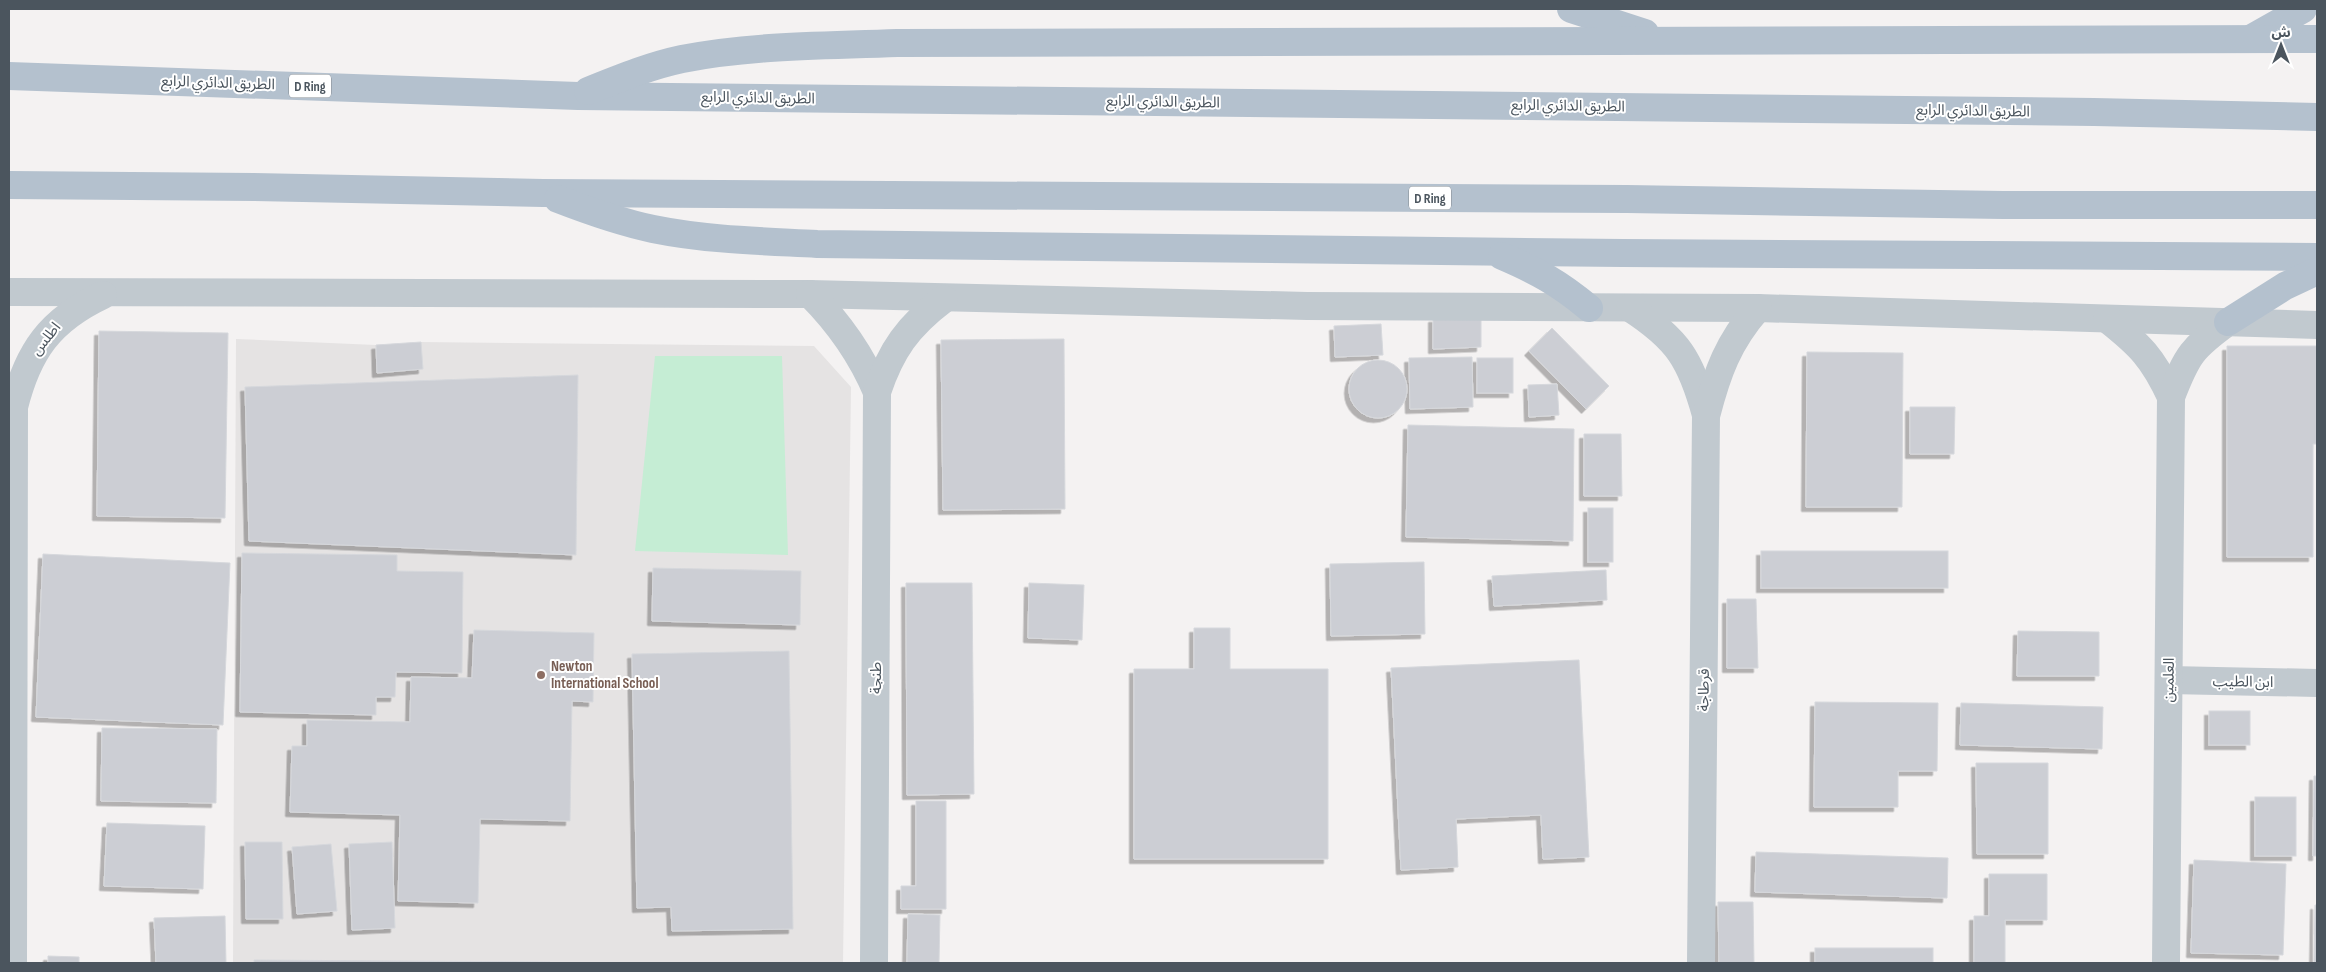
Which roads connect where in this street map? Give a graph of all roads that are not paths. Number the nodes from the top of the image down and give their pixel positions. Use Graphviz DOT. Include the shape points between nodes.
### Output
graph roads {
  1 [pos="1571,9"];
  2 [pos="2302,9"];
  3 [pos="2250,39"];
  4 [pos="2317,39"];
  5 [pos="1668,41"];
  6 [pos="9,76"];
  7 [pos="578,96"];
  8 [pos="2317,117"];
  9 [pos="9,185"];
  10 [pos="543,193"];
  11 [pos="2317,205"];
  12 [pos="1489,251"];
  13 [pos="2317,257"];
  14 [pos="2317,271"];
  15 [pos="9,292"];
  16 [pos="104,294"];
  17 [pos="810,294"];
  18 [pos="944,299"];
  19 [pos="1589,308"];
  20 [pos="1630,308"];
  21 [pos="1758,308"];
  22 [pos="2107,319"];
  23 [pos="2228,322"];
  24 [pos="2317,325"];
  25 [pos="877,392"];
  26 [pos="12,397"];
  27 [pos="2171,397"];
  28 [pos="1706,416"];
  29 [pos="2169,680"];
  30 [pos="2317,683"];
  31 [pos="14,963"];
  32 [pos="874,963"];
  33 [pos="1701,963"];
  34 [pos="2166,963"];
  1 -- 5 [label="main road"];
  2 -- 3 [label="main road"];
  3 -- 4 [label="main road, D Ring"];
  3 -- 5 [label="main road, D Ring"];
  5 -- 7 [label="main road, D Ring" via="925,42 742,50 680,60 627,75"];
  6 -- 7 [label="main road, الطريق الدائري الرابع / D Ring"];
  7 -- 8 [label="main road, الطريق الدائري الرابع / D Ring"];
  9 -- 10 [label="main road, D Ring"];
  10 -- 11 [label="main road, D Ring"];
  10 -- 12 [label="main road" via="597,214 653,229 764,242 870,246"];
  12 -- 13 [label="main road"];
  12 -- 19 [label="main road" via="1560,284"];
  14 -- 23 [label="main road" via="2285,286"];
  15 -- 16 [label="street"];
  16 -- 17 [label="street"];
  16 -- 26 [label="street, اطلس" via="81,305 44,338"];
  17 -- 18 [label="street"];
  17 -- 25 [label="street, طنجة" via="843,329"];
  18 -- 19 [label="street"];
  18 -- 25 [label="street, طنجة" via="908,330 895,349"];
  19 -- 20 [label="street"];
  20 -- 21 [label="street"];
  20 -- 28 [label="street, قرطاجة" via="1670,338 1685,359 1697,381"];
  21 -- 22 [label="street"];
  21 -- 28 [label="street, قرطاجة" via="1745,322 1723,359"];
  22 -- 23 [label="street"];
  22 -- 27 [label="street, العلمين" via="2146,352"];
  23 -- 24 [label="street"];
  23 -- 27 [label="street, العلمين" via="2191,352"];
  25 -- 32 [label="street, طنجة"];
  26 -- 31 [label="street, اطلس"];
  27 -- 29 [label="street, العلمين"];
  28 -- 33 [label="street, قرطاجة"];
  29 -- 30 [label="street, ابن الطيب"];
  29 -- 34 [label="street, العلمين"];
}
